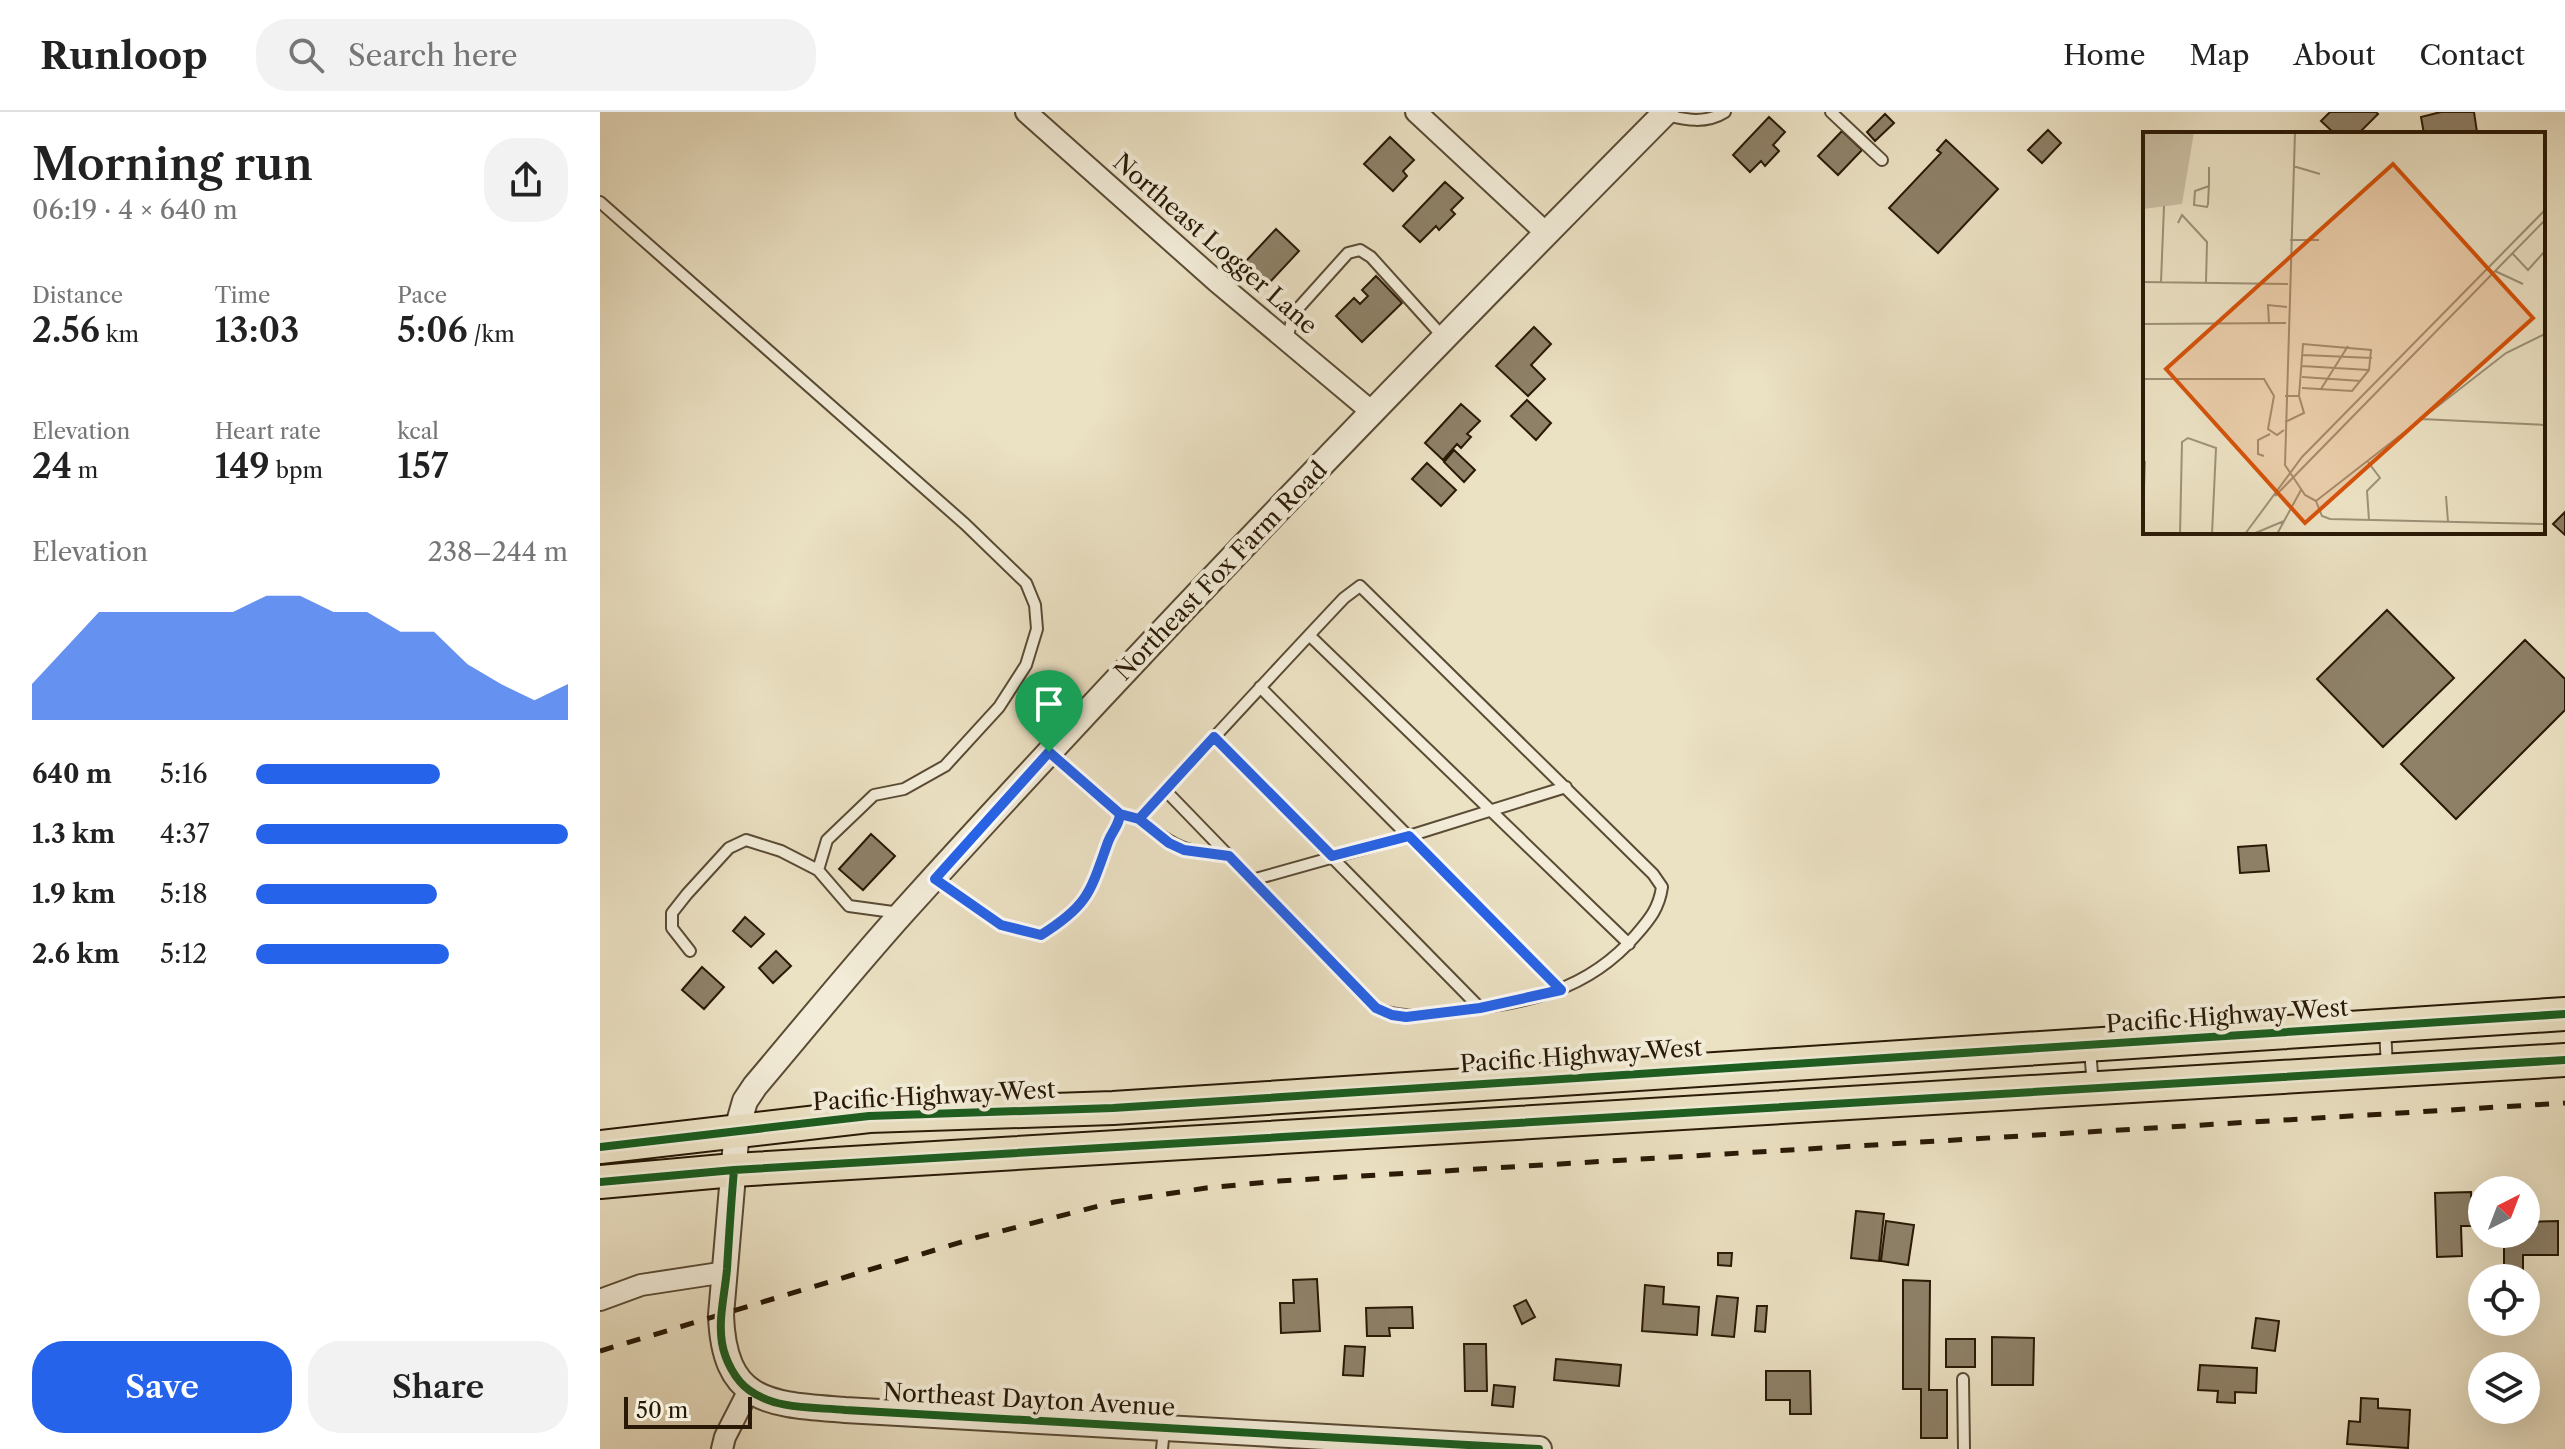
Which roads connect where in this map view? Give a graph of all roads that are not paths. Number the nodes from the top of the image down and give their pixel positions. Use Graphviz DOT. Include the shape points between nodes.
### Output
graph roads {
  1 [pos="1026,112"];
  2 [pos="1416,112"];
  3 [pos="1725,112"];
  4 [pos="1831,112"];
  5 [pos="1665,113"];
  6 [pos="1882,160"];
  7 [pos="600,202"];
  8 [pos="1546,233"];
  9 [pos="1444,338"];
  10 [pos="1287,341"];
  11 [pos="1372,412"];
  12 [pos="1309,635"];
  13 [pos="1260,687"];
  14 [pos="1214,737"];
  15 [pos="1049,752"];
  16 [pos="1566,787"];
  17 [pos="1165,790"];
  18 [pos="1491,811"];
  19 [pos="1120,814"];
  20 [pos="1139,819"];
  21 [pos="1409,836"];
  22 [pos="1229,856"];
  23 [pos="1332,856"];
  24 [pos="818,870"];
  25 [pos="935,879"];
  26 [pos="1252,880"];
  27 [pos="902,913"];
  28 [pos="1629,944"];
  29 [pos="690,951"];
  30 [pos="1561,990"];
  31 [pos="1480,1008"];
  32 [pos="2565,1014"];
  33 [pos="2385,1026"];
  34 [pos="2089,1044"];
  35 [pos="2565,1060"];
  36 [pos="2387,1071"];
  37 [pos="2093,1088"];
  38 [pos="737,1129"];
  39 [pos="600,1147"];
  40 [pos="734,1170"];
  41 [pos="600,1182"];
  42 [pos="726,1272"];
  43 [pos="600,1300"];
  44 [pos="1963,1379"];
  45 [pos="749,1390"];
  46 [pos="1163,1438"];
  47 [pos="1362,1444"];
  48 [pos="722,1449"];
  49 [pos="1539,1449"];
  50 [pos="1964,1449"];
  1 -- 10 [label="street, Northeast Logger Lane"];
  2 -- 8 [label="street"];
  3 -- 5 [label="lane" via="1692,121"];
  4 -- 6 [label="lane"];
  5 -- 8 [label="street, Northeast Fox Farm Road"];
  7 -- 24 [label="lane" via="965,524 1026,583 1035,605 1037,629 1026,665 999,707 945,766 904,789 874,795 827,840"];
  8 -- 9 [label="street, Northeast Fox Farm Road"];
  9 -- 10 [label="lane" via="1360,250 1348,253 1294,313"];
  9 -- 11 [label="street, Northeast Fox Farm Road"];
  10 -- 11 [label="street, Northeast Logger Lane"];
  11 -- 15 [label="street, Northeast Fox Farm Road"];
  12 -- 13 [label="lane"];
  12 -- 16 [label="lane" via="1360,586"];
  12 -- 18 [label="lane"];
  13 -- 14 [label="lane"];
  13 -- 21 [label="lane"];
  14 -- 17 [label="lane"];
  14 -- 23 [label="lane"];
  15 -- 19 [label="lane"];
  15 -- 25 [label="street, Northeast Fox Farm Road"];
  16 -- 18 [label="lane"];
  16 -- 28 [label="lane" via="1662,887 1652,917"];
  17 -- 20 [label="lane"];
  17 -- 22 [label="lane"];
  18 -- 21 [label="lane"];
  18 -- 28 [label="lane"];
  19 -- 20 [label="lane"];
  19 -- 25 [label="lane" via="1082,902 1069,918 1041,935 1001,925"];
  20 -- 22 [label="lane" via="1184,850"];
  21 -- 23 [label="lane"];
  21 -- 30 [label="lane"];
  22 -- 26 [label="lane"];
  23 -- 26 [label="lane"];
  23 -- 31 [label="lane"];
  24 -- 27 [label="lane" via="849,906"];
  24 -- 29 [label="lane" via="759,842 746,840 729,848 672,913 672,928"];
  25 -- 27 [label="street, Northeast Fox Farm Road"];
  26 -- 31 [label="lane" via="1376,1008 1406,1017"];
  27 -- 38 [label="street, Northeast Fox Farm Road" via="755,1086"];
  28 -- 30 [label="lane" via="1602,969"];
  30 -- 31 [label="lane"];
  32 -- 33 [label="main road, Pacific Highway West"];
  33 -- 34 [label="main road, Pacific Highway West"];
  33 -- 36 [label="lane"];
  34 -- 37 [label="lane"];
  34 -- 38 [label="main road, Pacific Highway West" via="1113,1108 869,1116"];
  35 -- 36 [label="main road"];
  36 -- 37 [label="main road"];
  37 -- 40 [label="main road"];
  38 -- 39 [label="main road, Pacific Highway West"];
  38 -- 40 [label="street, Northeast Fox Farm Road"];
  40 -- 41 [label="main road"];
  40 -- 42 [label="street"];
  42 -- 43 [label="street" via="641,1285"];
  42 -- 45 [label="street" via="722,1342 729,1365"];
  44 -- 50 [label="lane"];
  45 -- 46 [label="street, Northeast Dayton Avenue" via="787,1405"];
  45 -- 48 [label="street"];
  46 -- 47 [label="street, Northeast Dayton Avenue"];
  47 -- 49 [label="street, Northeast Dayton Avenue"];
}
